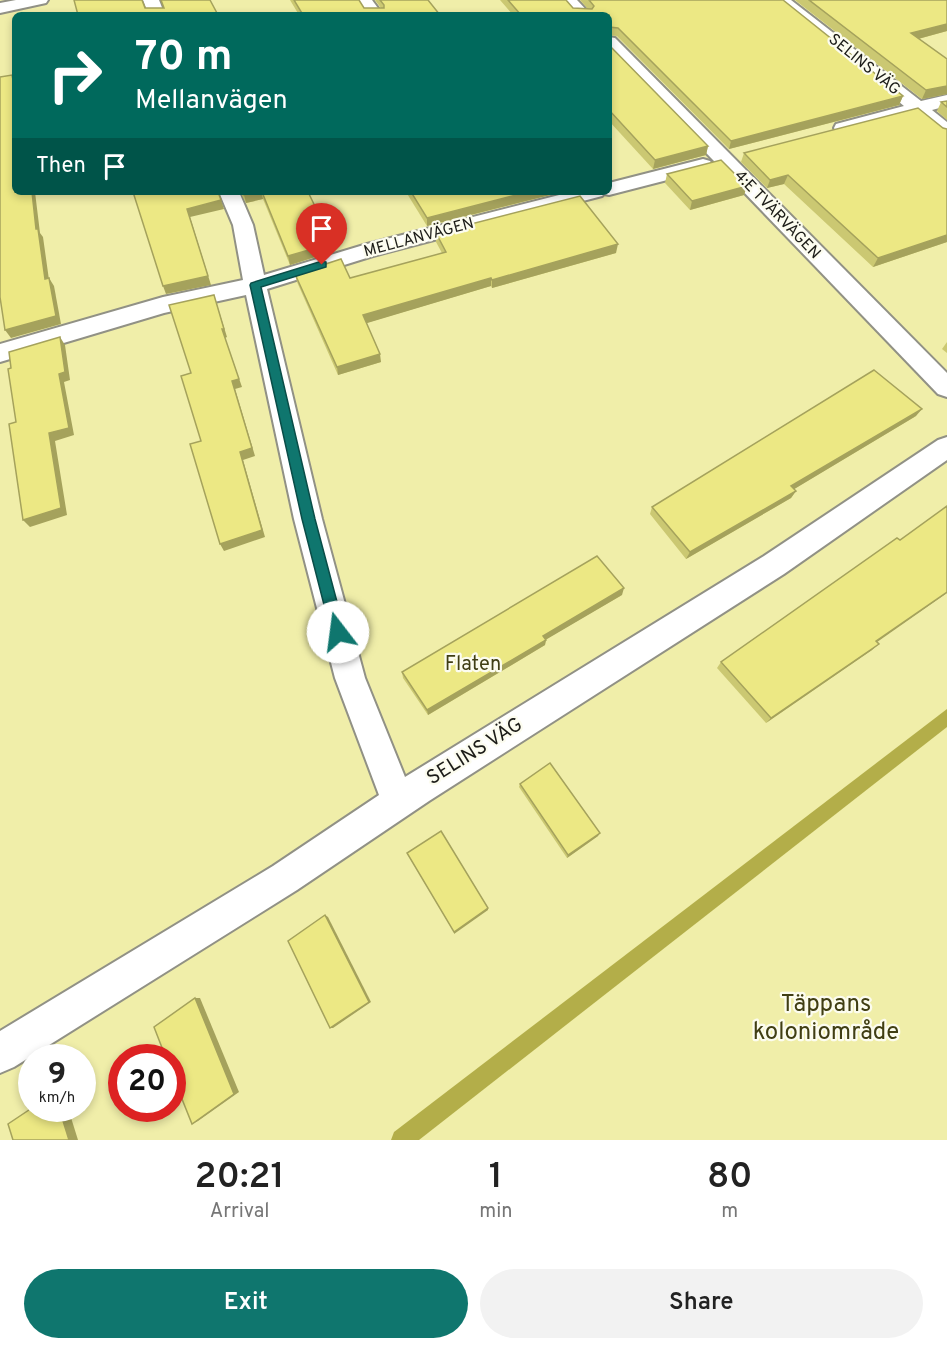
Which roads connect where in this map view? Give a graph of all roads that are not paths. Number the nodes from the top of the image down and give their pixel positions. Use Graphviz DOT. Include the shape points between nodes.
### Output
graph roads {
  1 [pos="40,0"];
  2 [pos="568,0"];
  3 [pos="781,0"];
  4 [pos="0,8"];
  5 [pos="580,12"];
  6 [pos="612,45"];
  7 [pos="947,100"];
  8 [pos="917,108"];
  9 [pos="947,130"];
  10 [pos="826,132"];
  11 [pos="747,154"];
  12 [pos="724,160"];
  13 [pos="612,188"];
  14 [pos="230,195"];
  15 [pos="577,195"];
  16 [pos="255,285"];
  17 [pos="0,353"];
  18 [pos="947,388"];
  19 [pos="947,447"];
  20 [pos="399,802"];
  21 [pos="0,1053"];
  1 -- 4 [label="lane"];
  2 -- 5 [label="lane"];
  3 -- 8 [label="lane, SELINS VÄG"];
  6 -- 12 [label="lane, 4:E TVÄRVÄGEN"];
  7 -- 8 [label="lane"];
  8 -- 9 [label="lane, SELINS VÄG"];
  8 -- 10 [label="lane"];
  11 -- 12 [label="lane"];
  12 -- 13 [label="lane"];
  12 -- 18 [label="lane, 4:E TVÄRVÄGEN"];
  14 -- 16 [label="lane" via="243,225"];
  15 -- 16 [label="lane, MELLANVÄGEN" via="504,207"];
  16 -- 17 [label="lane, MELLANVÄGEN" via="164,305"];
  16 -- 20 [label="lane" via="308,519 350,678"];
  19 -- 20 [label="lane, SELINS VÄG" via="774,565"];
  20 -- 21 [label="lane, SELINS VÄG" via="285,878"];
}
